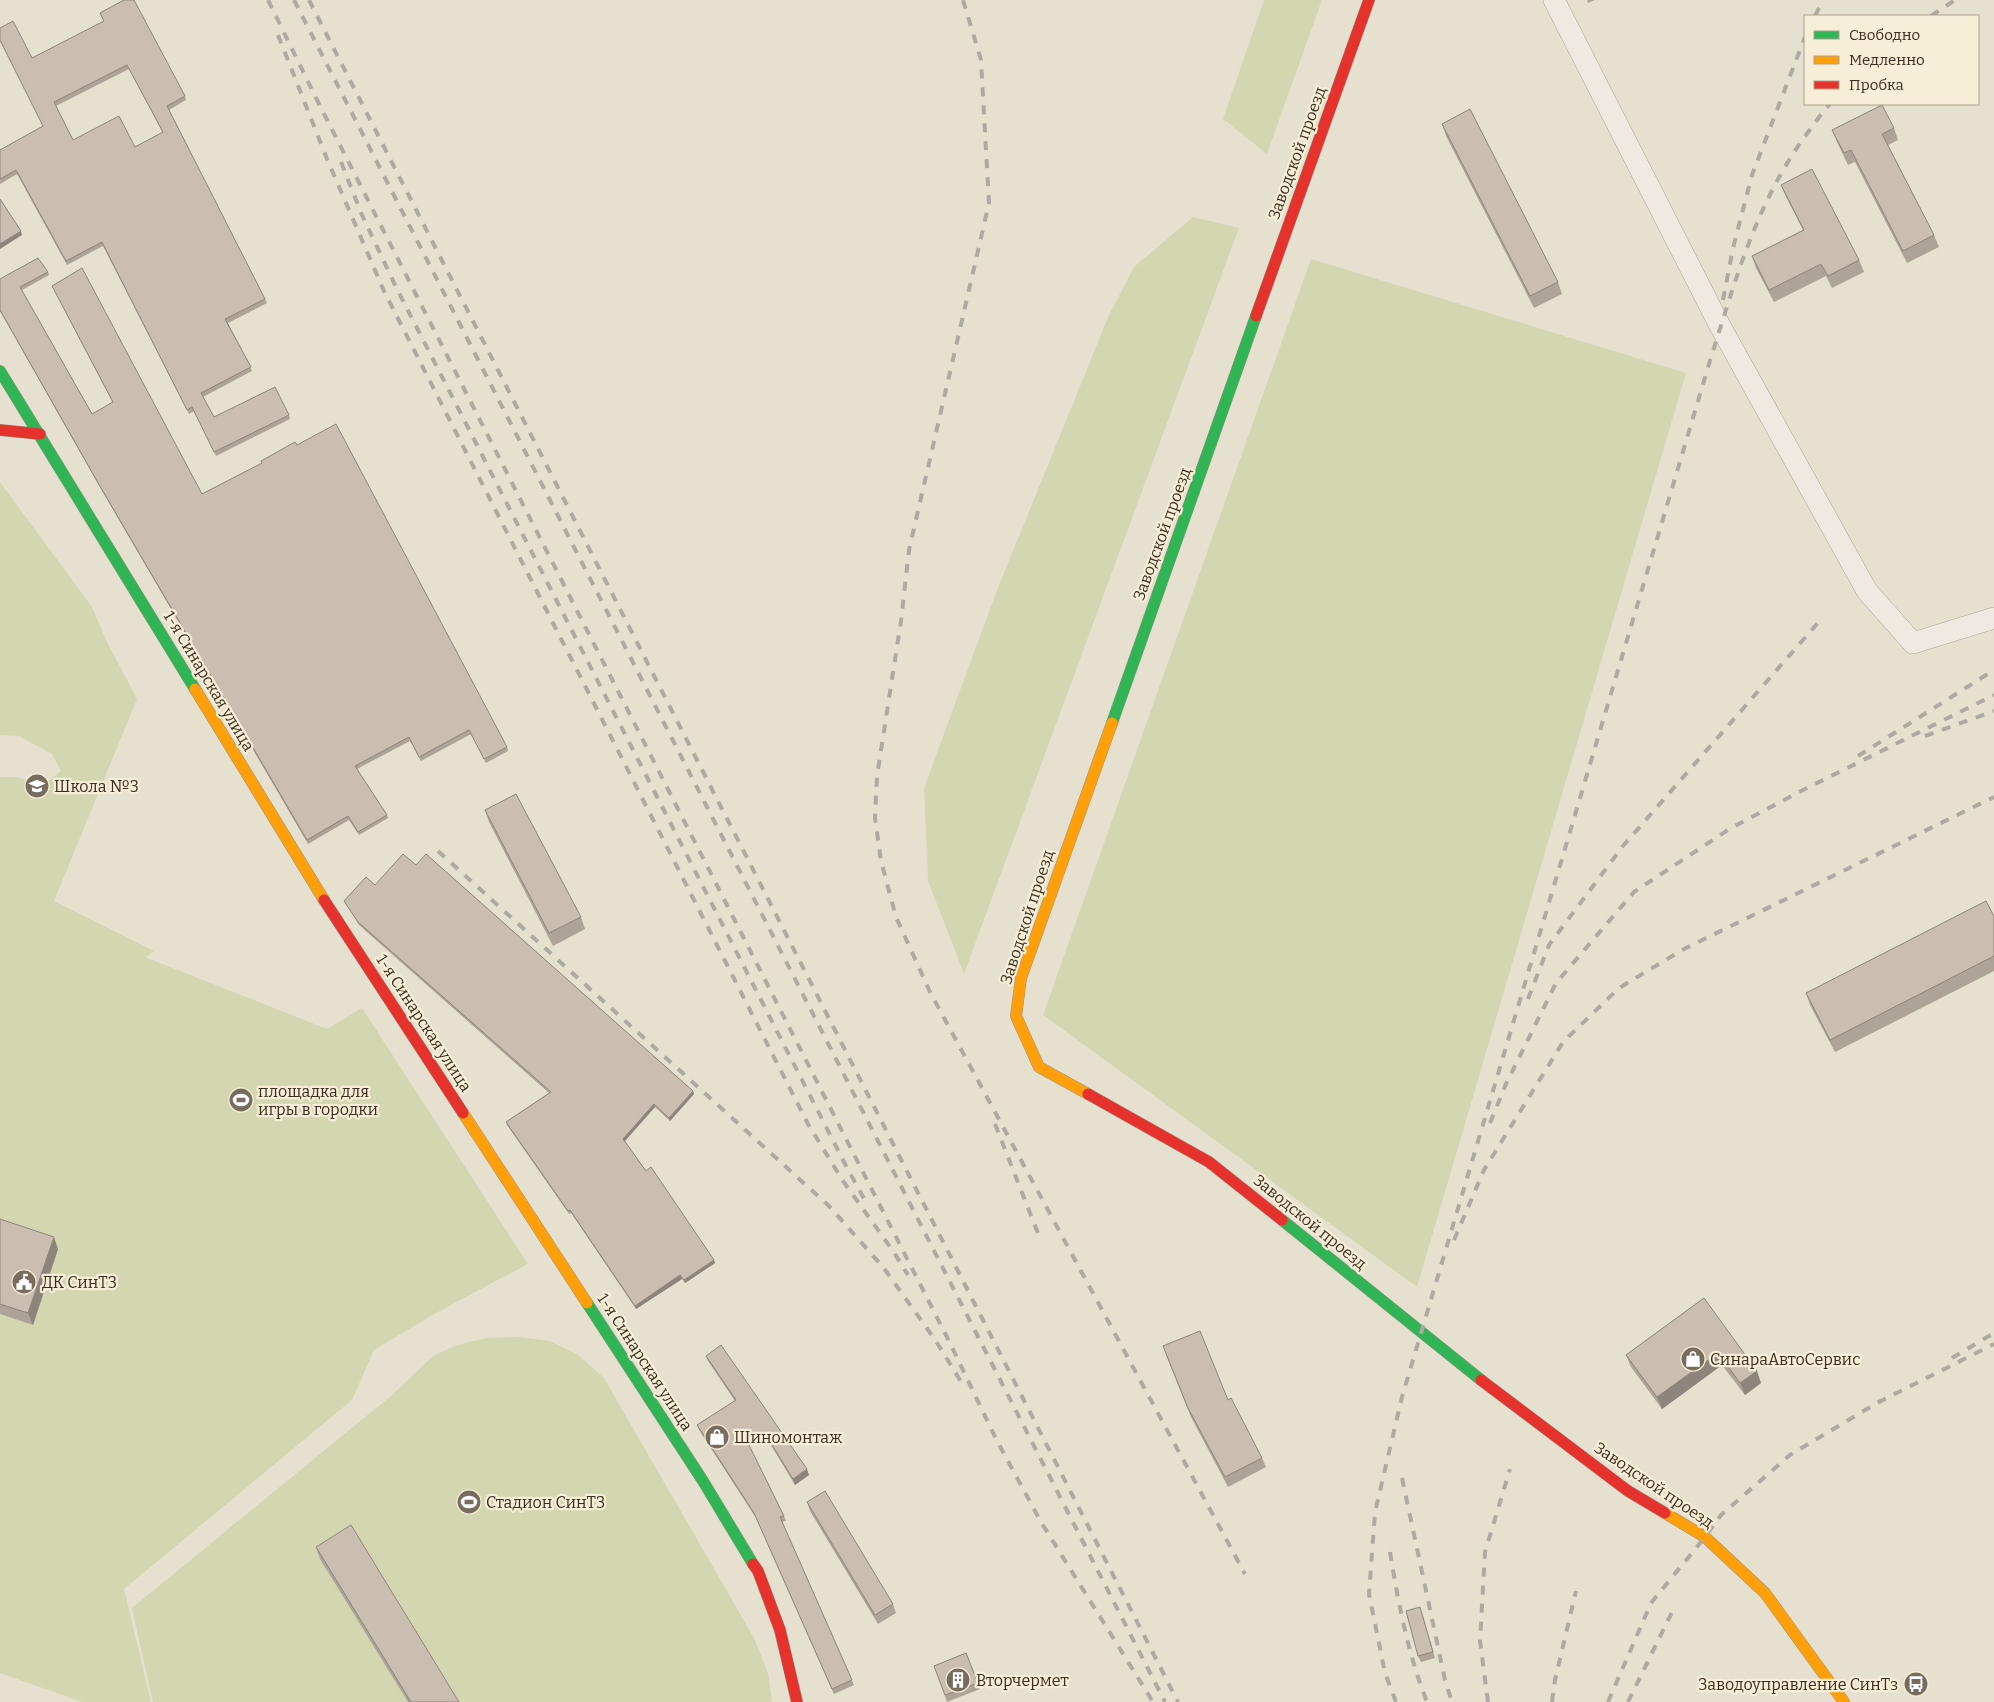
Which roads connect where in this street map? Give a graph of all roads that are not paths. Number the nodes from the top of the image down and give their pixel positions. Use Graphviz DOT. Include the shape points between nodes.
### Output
graph roads {
  1 [pos="1369,0"];
  2 [pos="1554,0"];
  3 [pos="0,371"];
  4 [pos="0,430"];
  5 [pos="40,434"];
  6 [pos="1994,618"];
  7 [pos="797,1702"];
  8 [pos="1844,1702"];
  1 -- 8 [label="street, Заводской проезд" via="1021,978 1016,1016 1040,1067 1209,1162 1498,1394 1628,1490 1705,1537 1765,1593"];
  2 -- 6 [label="street" via="1719,324 1867,591 1913,643"];
  3 -- 5 [label="street, 1-я Синарская улица"];
  4 -- 5 [label="street"];
  5 -- 7 [label="street, 1-я Синарская улица" via="320,894 688,1458 758,1571 780,1630"];
}
